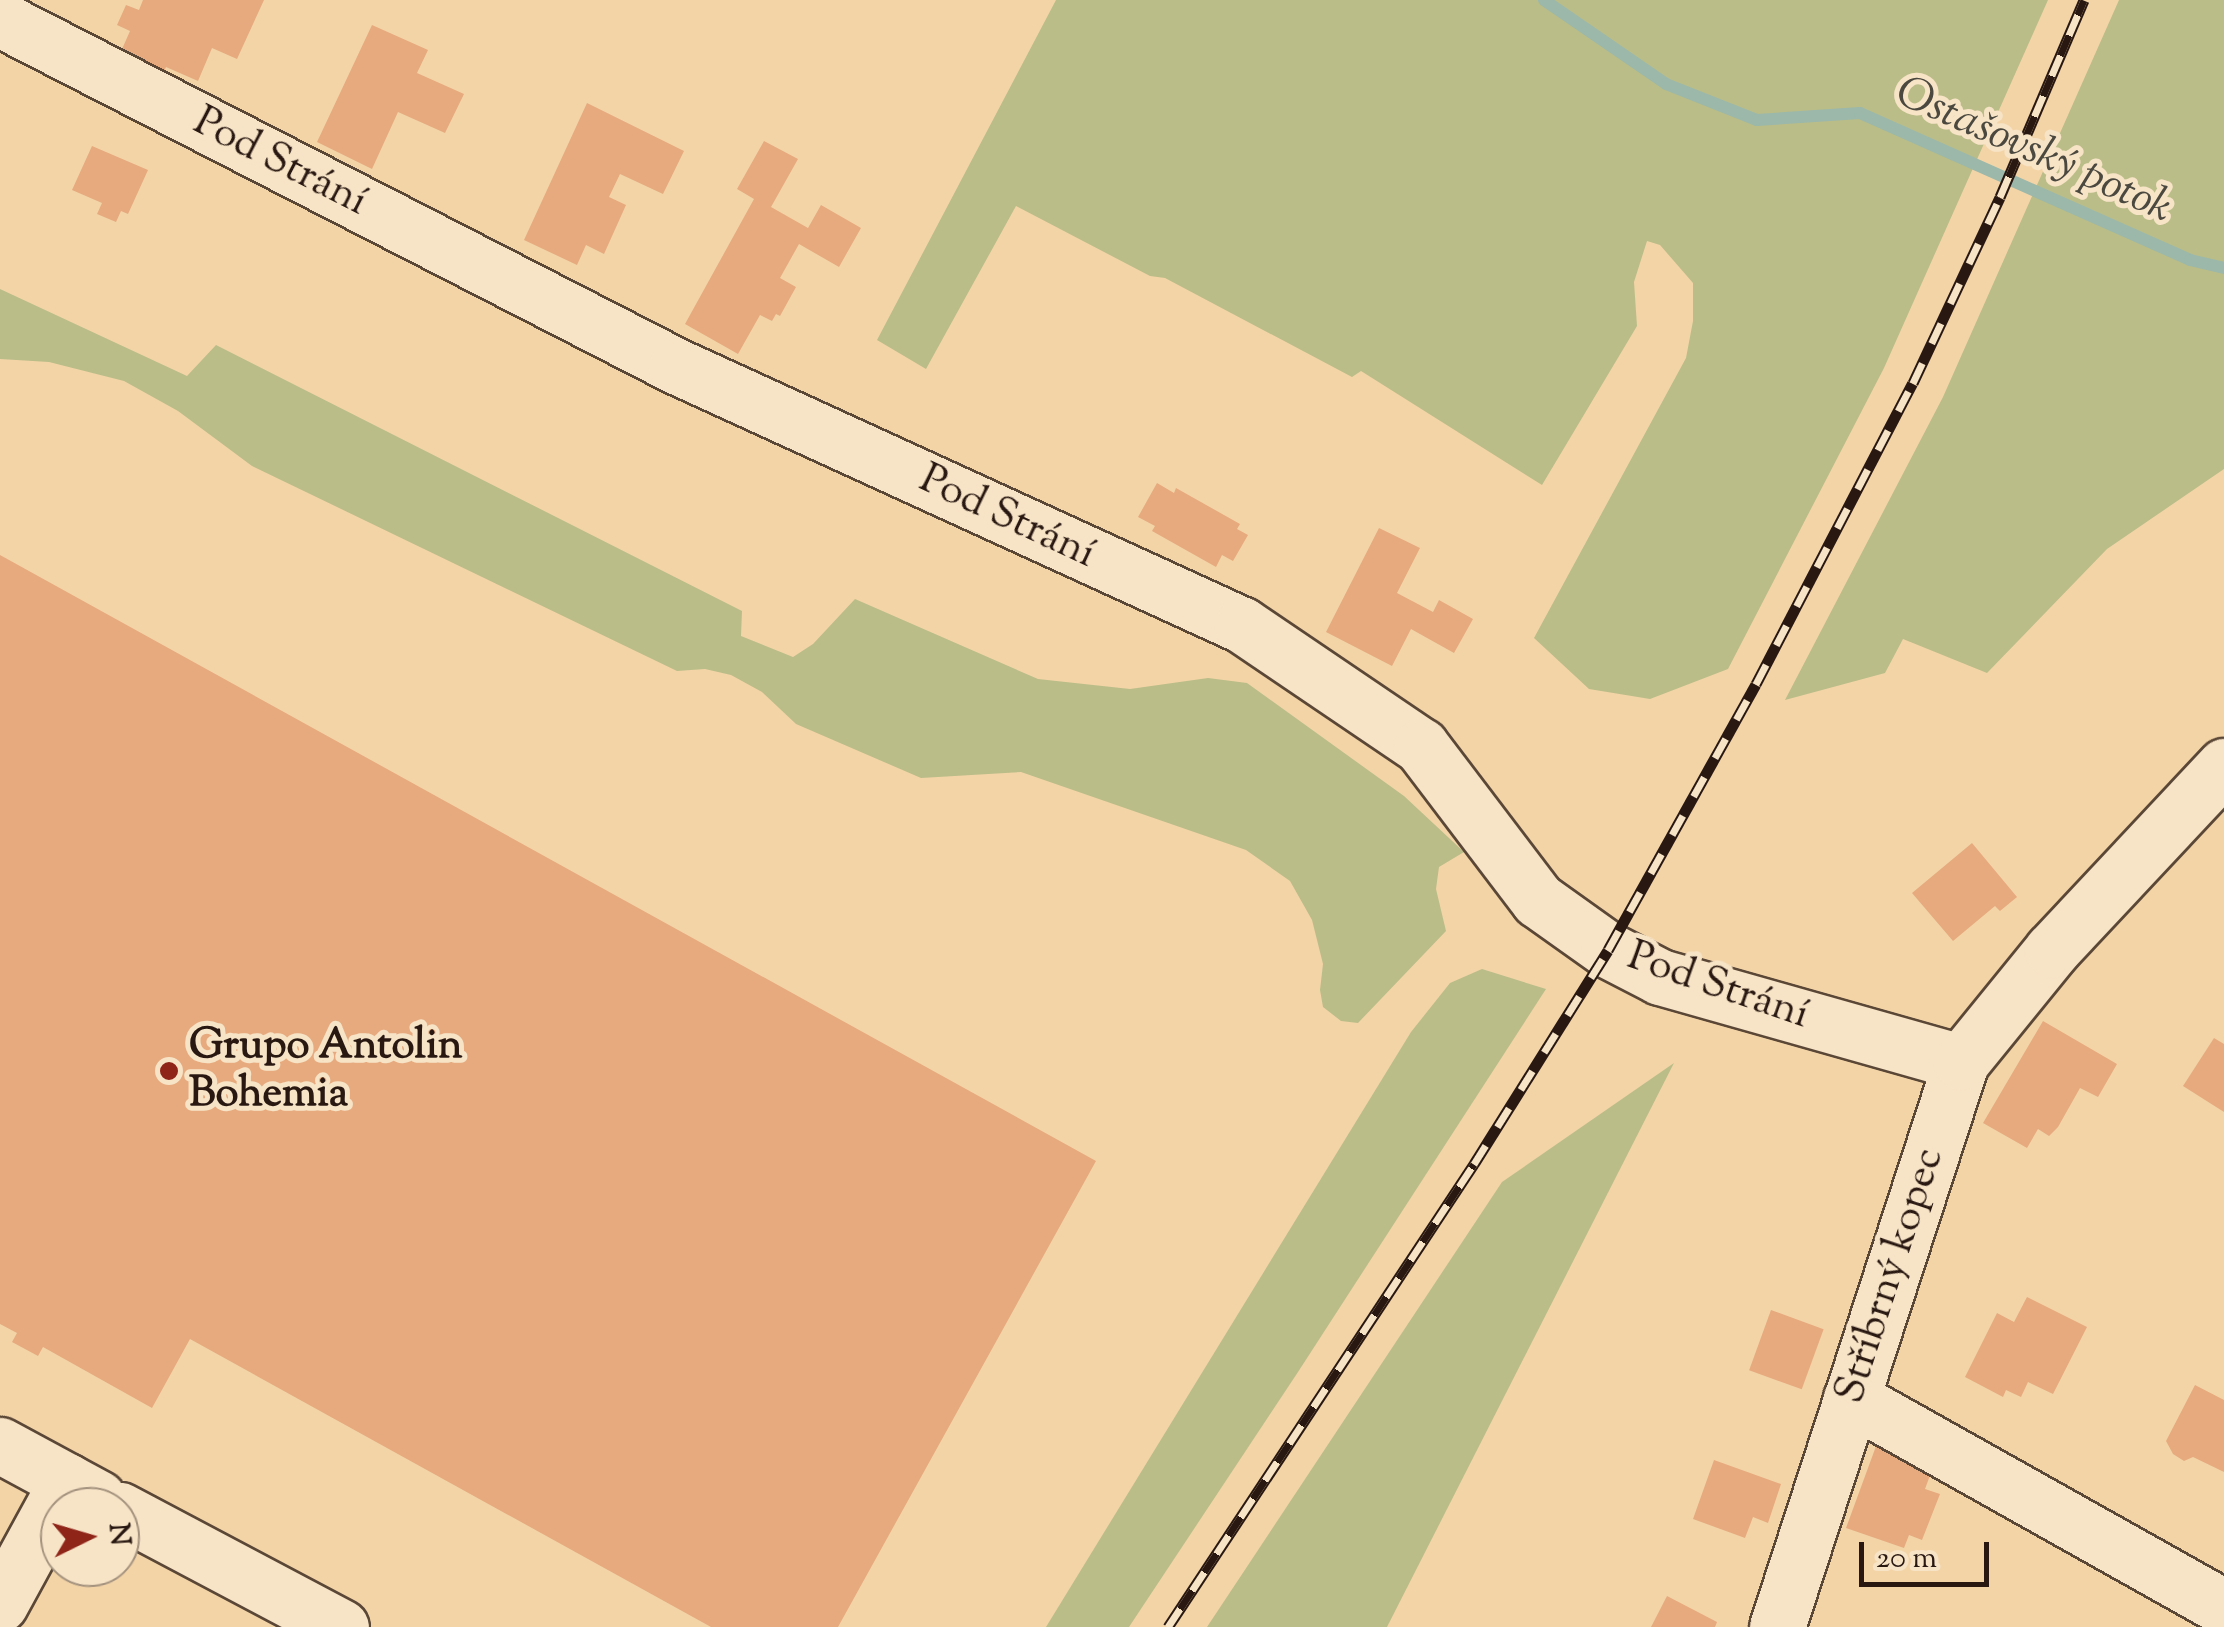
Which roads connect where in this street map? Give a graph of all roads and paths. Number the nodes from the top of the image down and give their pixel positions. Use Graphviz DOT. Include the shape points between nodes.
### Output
graph roads {
  1 [pos="0,18"];
  2 [pos="2224,766"];
  3 [pos="1961,1062"];
  4 [pos="1851,1398"];
  5 [pos="0,1445"];
  6 [pos="67,1481"];
  7 [pos="78,1487"];
  8 [pos="140,1520"];
  9 [pos="0,1604"];
  10 [pos="2224,1607"];
  11 [pos="341,1627"];
  12 [pos="1778,1627"];
  1 -- 3 [label="street, Pod Strání" via="676,366 1242,625 1421,746 1538,900 1625,959 1660,977"];
  2 -- 3 [label="street, Stříbrný kopec" via="2052,950"];
  3 -- 4 [label="street, Stříbrný kopec"];
  4 -- 10 [label="street"];
  4 -- 12 [label="street, Stříbrný kopec"];
  5 -- 6 [label="street"];
  6 -- 7 [label="street"];
  6 -- 9 [label="street"];
  8 -- 11 [label="street"];
}
